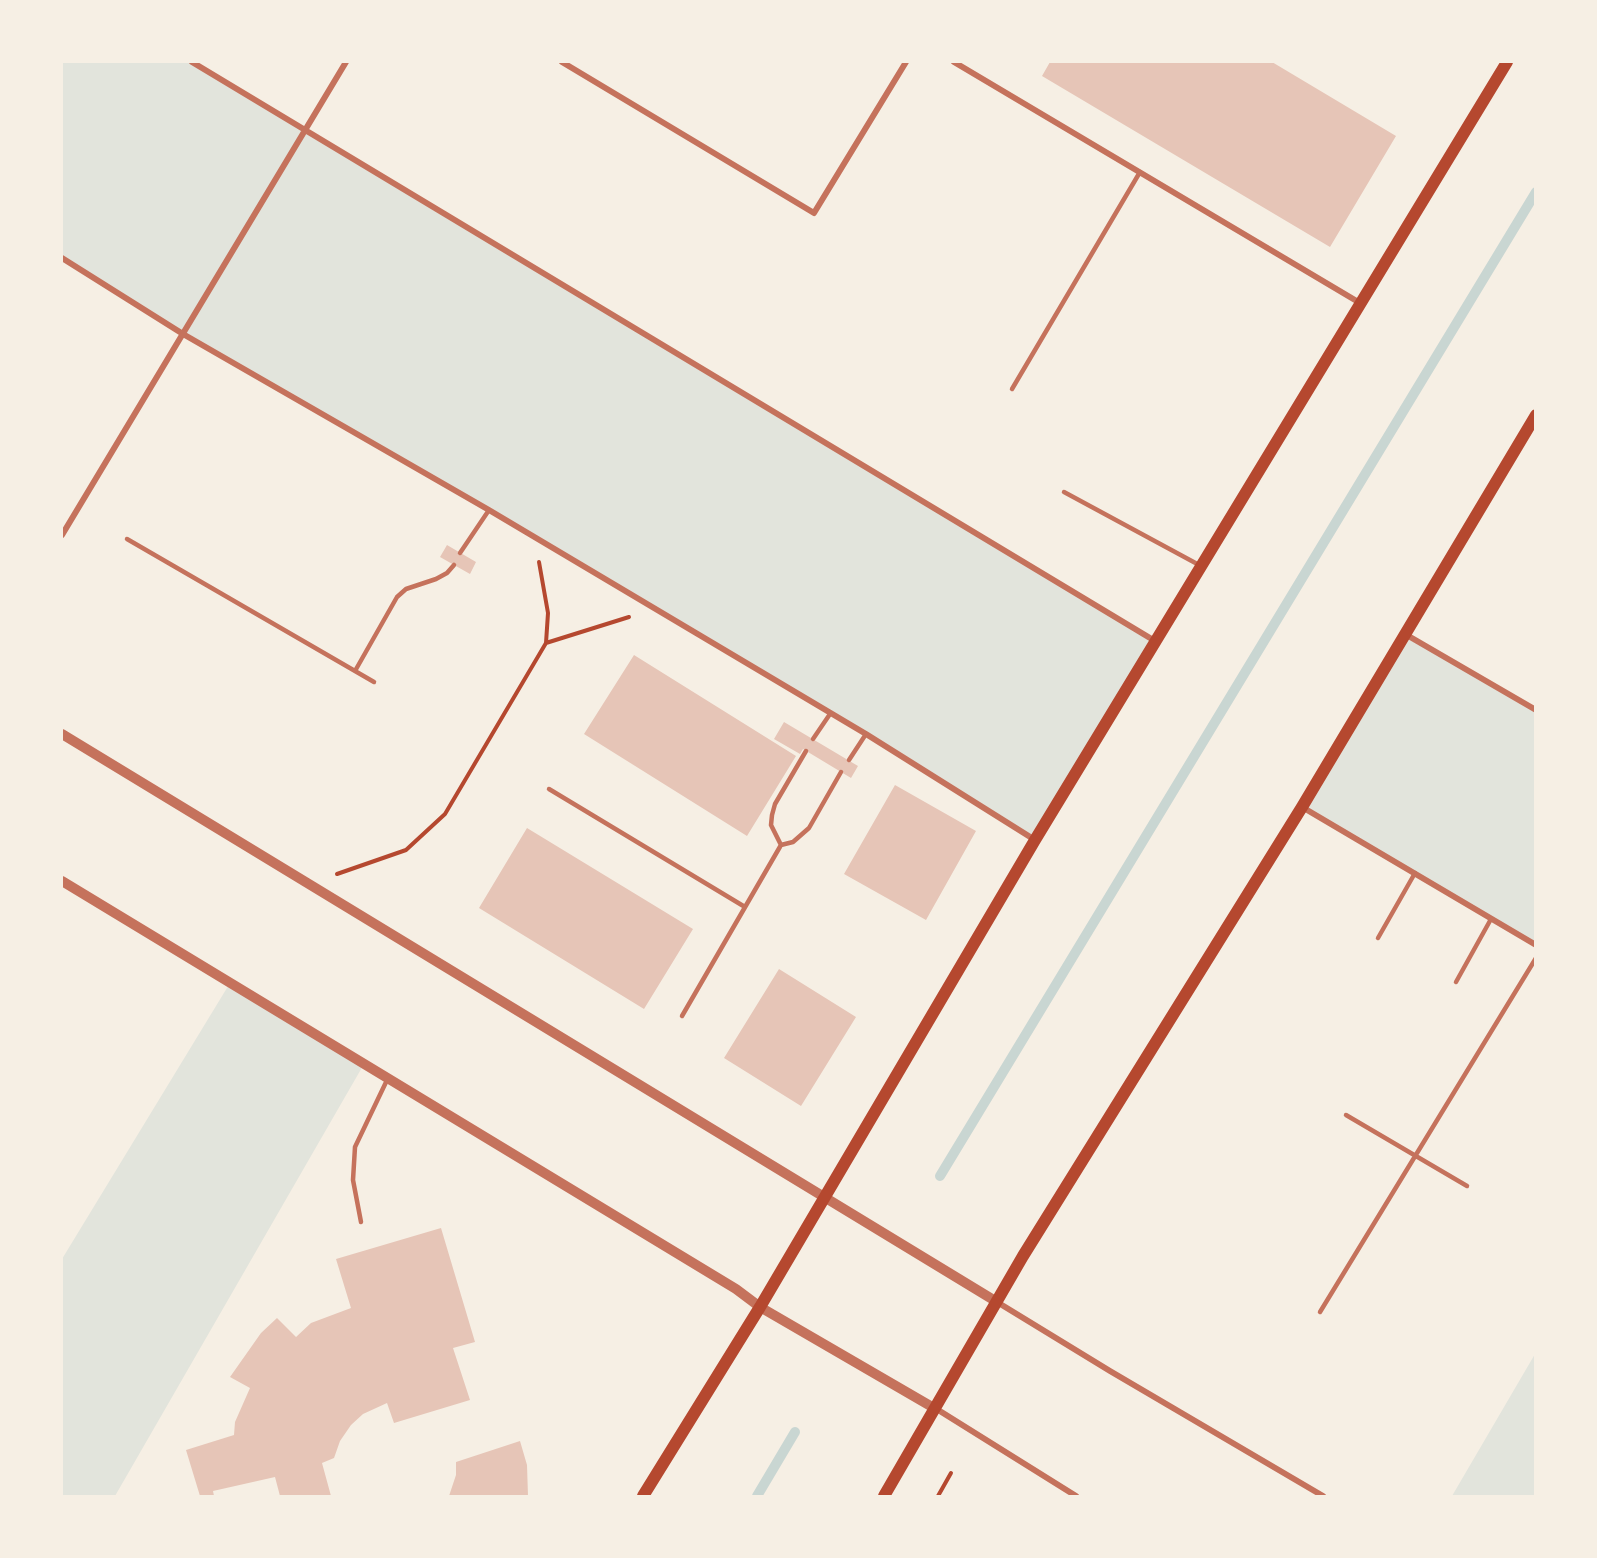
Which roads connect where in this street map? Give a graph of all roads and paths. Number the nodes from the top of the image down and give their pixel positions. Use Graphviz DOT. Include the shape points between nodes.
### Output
graph roads {
  1 [pos="192,62"];
  2 [pos="346,62"];
  3 [pos="562,62"];
  4 [pos="906,62"];
  5 [pos="954,62"];
  6 [pos="1508,62"];
  7 [pos="305,130"];
  8 [pos="1140,172"];
  9 [pos="62,258"];
  10 [pos="1361,303"];
  11 [pos="183,334"];
  12 [pos="1012,389"];
  13 [pos="1536,415"];
  14 [pos="1064,492"];
  15 [pos="489,510"];
  16 [pos="62,536"];
  17 [pos="536,538"];
  18 [pos="127,539"];
  19 [pos="460,553"];
  20 [pos="454,565"];
  21 [pos="1201,566"];
  22 [pos="656,610"];
  23 [pos="1405,634"];
  24 [pos="1155,641"];
  25 [pos="546,643"];
  26 [pos="354,672"];
  27 [pos="374,682"];
  28 [pos="1536,710"];
  29 [pos="830,714"];
  30 [pos="62,734"];
  31 [pos="866,734"];
  32 [pos="813,739"];
  33 [pos="806,751"];
  34 [pos="849,760"];
  35 [pos="842,772"];
  36 [pos="549,789"];
  37 [pos="1302,807"];
  38 [pos="1035,840"];
  39 [pos="781,845"];
  40 [pos="1415,873"];
  41 [pos="62,881"];
  42 [pos="310,884"];
  43 [pos="745,907"];
  44 [pos="1491,919"];
  45 [pos="1378,938"];
  46 [pos="1536,945"];
  47 [pos="1536,958"];
  48 [pos="1456,982"];
  49 [pos="681,1017"];
  50 [pos="388,1078"];
  51 [pos="1346,1115"];
  52 [pos="1416,1155"];
  53 [pos="1467,1186"];
  54 [pos="825,1197"];
  55 [pos="361,1222"];
  56 [pos="997,1302"];
  57 [pos="760,1307"];
  58 [pos="1320,1312"];
  59 [pos="934,1408"];
  60 [pos="951,1473"];
  61 [pos="1073,1496"];
  62 [pos="642,1497"];
  63 [pos="884,1497"];
  64 [pos="938,1497"];
  65 [pos="1323,1497"];
  1 -- 7 [label="street"];
  2 -- 7 [label="street"];
  3 -- 4 [label="street" via="814,213"];
  5 -- 8 [label="street"];
  6 -- 10 [label="main road"];
  7 -- 11 [label="street"];
  7 -- 24 [label="street"];
  8 -- 10 [label="street"];
  8 -- 12 [label="lane"];
  9 -- 11 [label="street"];
  10 -- 21 [label="main road"];
  11 -- 15 [label="street"];
  11 -- 16 [label="street"];
  13 -- 23 [label="main road"];
  14 -- 21 [label="lane"];
  15 -- 17 [label="street"];
  15 -- 19 [label="lane"];
  17 -- 22 [label="street"];
  17 -- 25 [label="path" via="548,613"];
  18 -- 26 [label="lane"];
  20 -- 26 [label="lane" via="447,573 397,597"];
  21 -- 24 [label="main road"];
  22 -- 25 [label="path"];
  22 -- 29 [label="street"];
  23 -- 28 [label="street"];
  23 -- 37 [label="main road"];
  24 -- 38 [label="main road"];
  25 -- 42 [label="path" via="445,814 406,850"];
  26 -- 27 [label="lane"];
  29 -- 31 [label="street"];
  29 -- 32 [label="lane"];
  30 -- 42 [label="street"];
  31 -- 34 [label="lane"];
  31 -- 38 [label="street"];
  33 -- 39 [label="lane" via="772,815 771,825"];
  35 -- 39 [label="lane" via="809,828 794,842"];
  36 -- 43 [label="lane"];
  37 -- 40 [label="street"];
  37 -- 56 [label="main road"];
  38 -- 54 [label="main road"];
  39 -- 43 [label="lane"];
  40 -- 44 [label="street"];
  40 -- 45 [label="lane"];
  41 -- 50 [label="street"];
  42 -- 54 [label="street"];
  43 -- 49 [label="lane"];
  44 -- 46 [label="street"];
  44 -- 48 [label="lane"];
  47 -- 52 [label="lane"];
  50 -- 55 [label="lane" via="355,1147 353,1180"];
  50 -- 57 [label="street"];
  51 -- 52 [label="lane"];
  52 -- 53 [label="lane"];
  52 -- 58 [label="lane"];
  54 -- 56 [label="street"];
  54 -- 57 [label="main road"];
  56 -- 59 [label="main road"];
  56 -- 65 [label="street"];
  57 -- 59 [label="street"];
  57 -- 62 [label="main road"];
  59 -- 61 [label="street"];
  59 -- 63 [label="main road"];
  60 -- 64 [label="path"];
}
